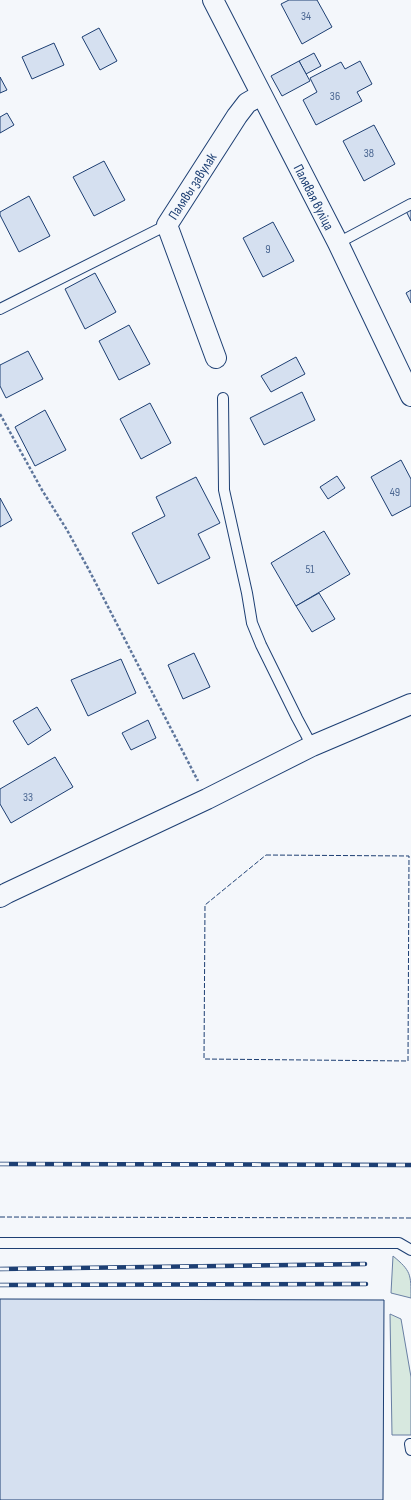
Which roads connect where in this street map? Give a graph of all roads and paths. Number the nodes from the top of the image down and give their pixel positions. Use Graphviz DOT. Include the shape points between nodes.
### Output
graph roads {
  1 [pos="213,0"];
  2 [pos="262,95"];
  3 [pos="411,204"];
  4 [pos="167,225"];
  5 [pos="338,243"];
  6 [pos="0,309"];
  7 [pos="216,358"];
  8 [pos="411,396"];
  9 [pos="223,398"];
  10 [pos="0,414"];
  11 [pos="411,704"];
  12 [pos="312,746"];
  13 [pos="207,799"];
  14 [pos="2,890"];
  15 [pos="0,1243"];
  16 [pos="411,1250"];
  1 -- 2 [label="street, Палявая вуліца"];
  2 -- 4 [label="street, Палявы завулак" via="248,103 238,116"];
  2 -- 5 [label="street, Палявая вуліца"];
  3 -- 5 [label="lane"];
  4 -- 6 [label="lane"];
  4 -- 7 [label="street, Палявы завулак"];
  5 -- 8 [label="street, Палявая вуліца"];
  9 -- 12 [label="lane" via="224,490 248,593 252,623"];
  10 -- 13 [label="path" via="42,490 68,530"];
  11 -- 12 [label="street"];
  12 -- 13 [label="street"];
  13 -- 14 [label="street"];
  15 -- 16 [label="lane" via="399,1243"];
}
